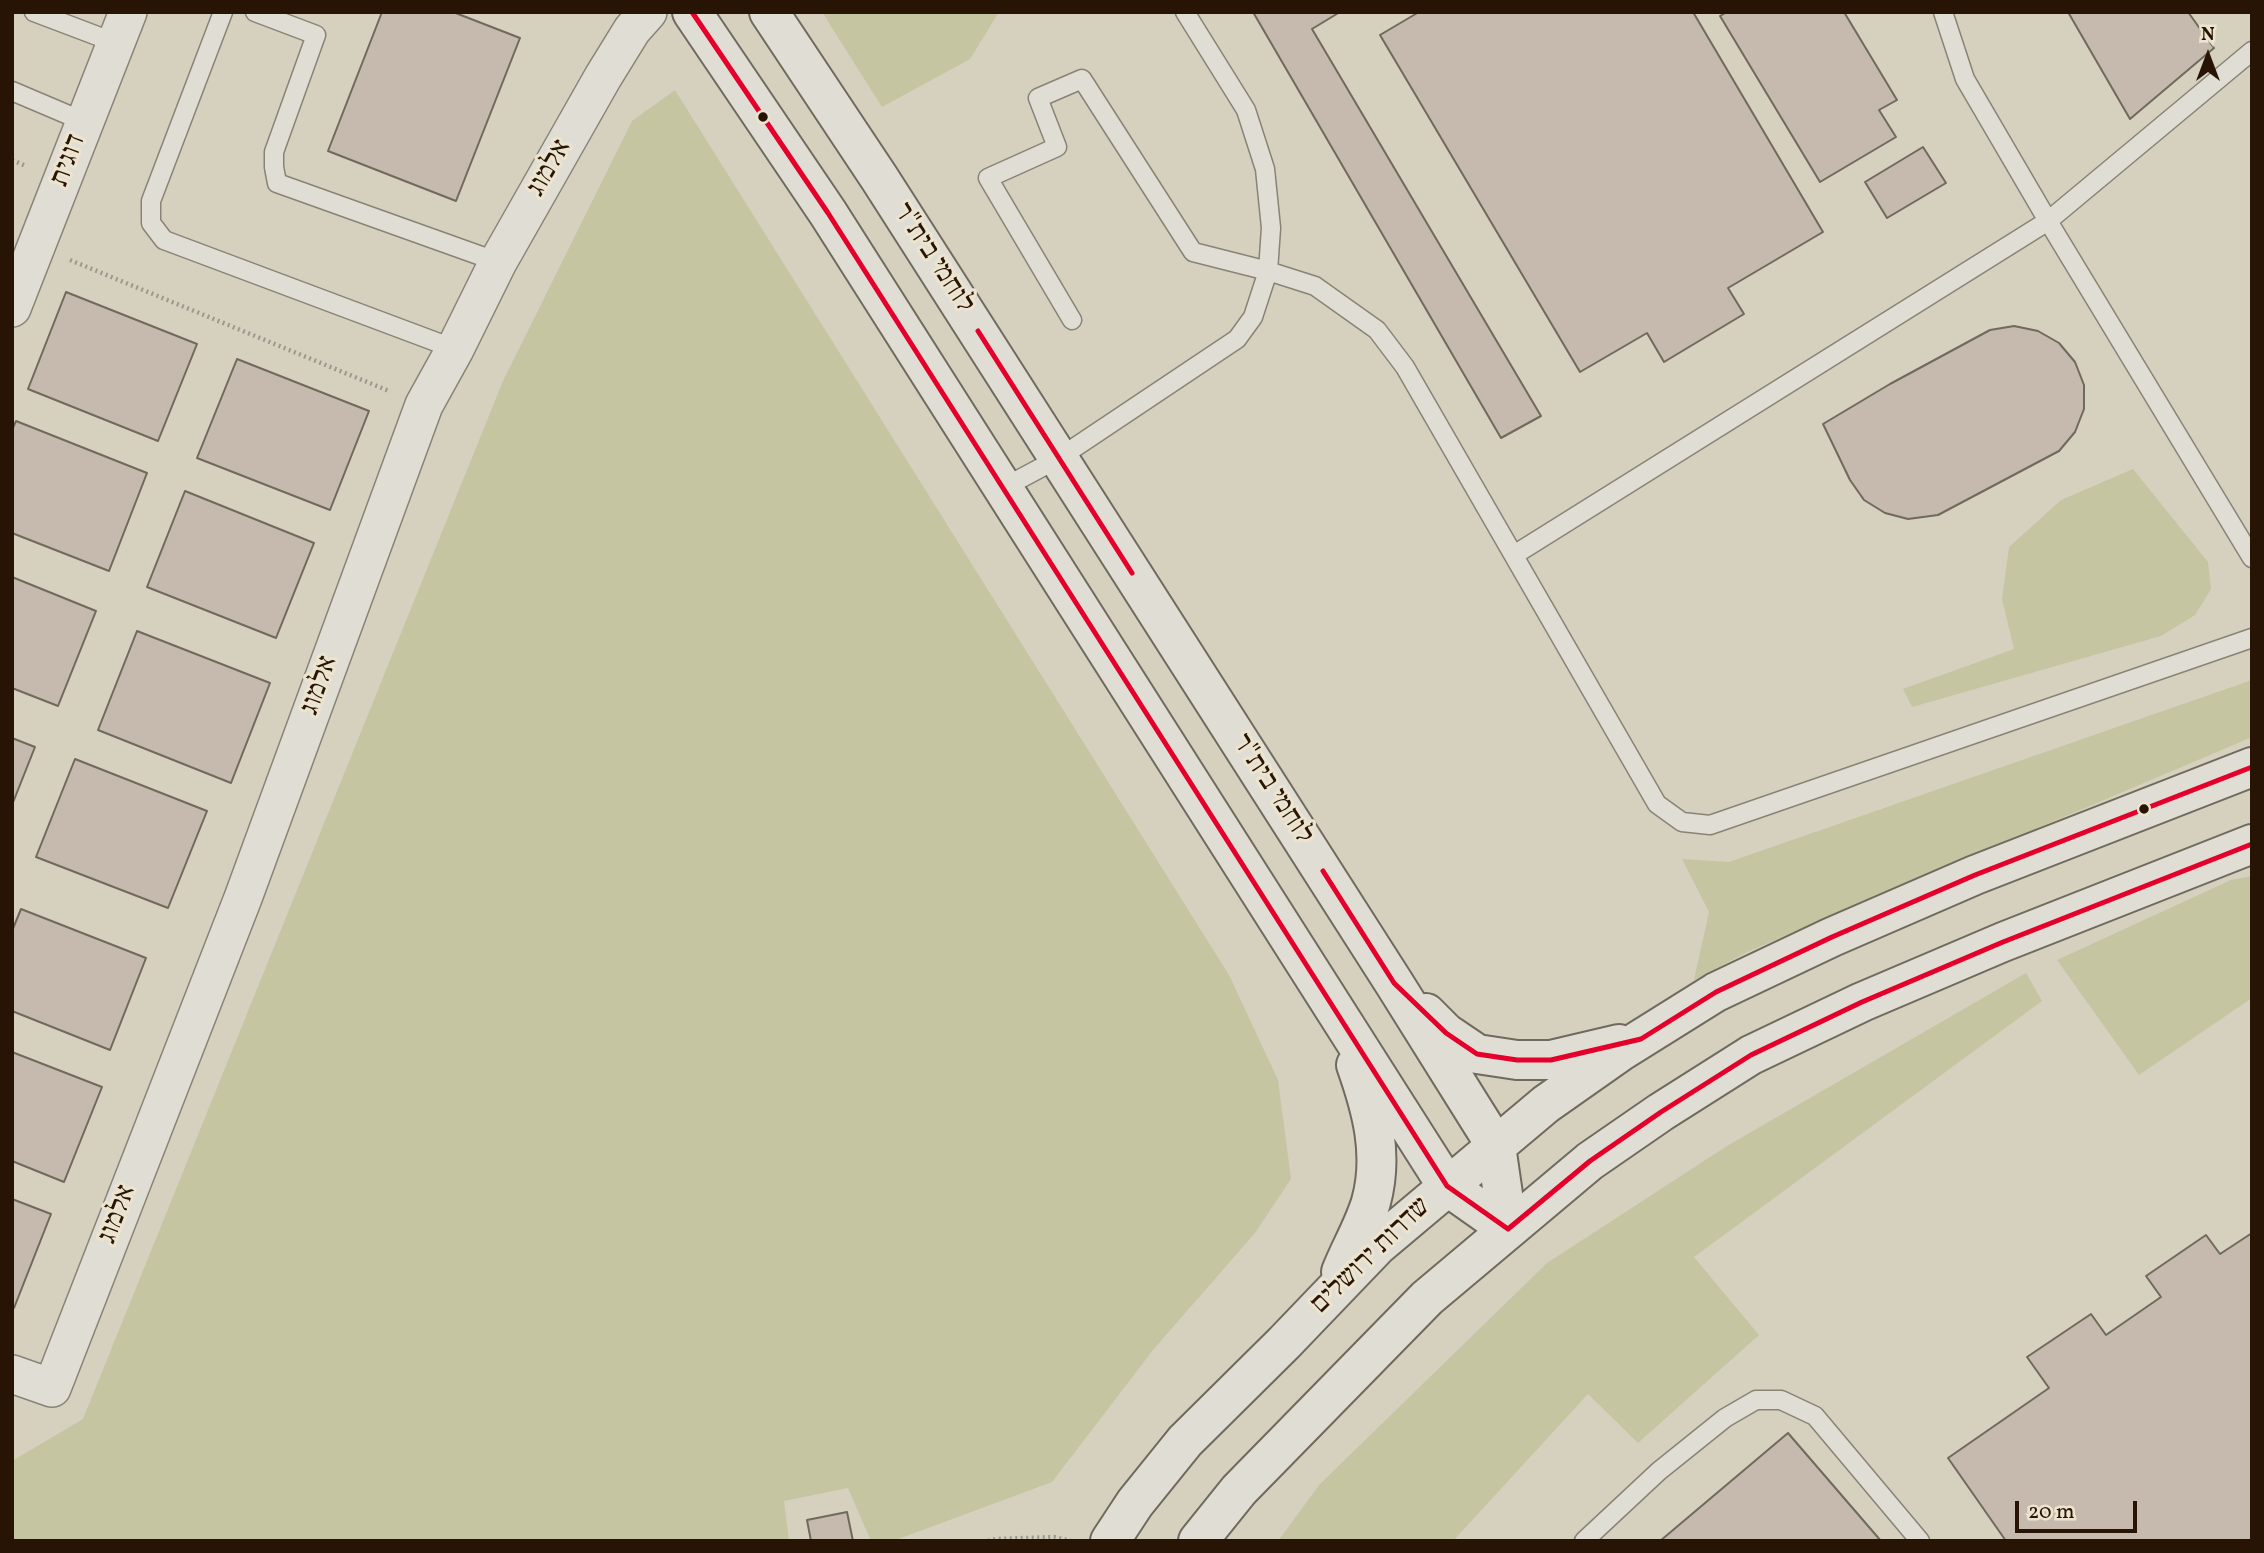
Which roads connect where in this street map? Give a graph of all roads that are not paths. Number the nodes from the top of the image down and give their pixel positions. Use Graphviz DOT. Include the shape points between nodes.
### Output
graph roads {
  1 [pos="34,12"];
  2 [pos="223,12"];
  3 [pos="255,12"];
  4 [pos="648,12"];
  5 [pos="692,12"];
  6 [pos="769,12"];
  7 [pos="1185,12"];
  8 [pos="1943,12"];
  9 [pos="122,27"];
  10 [pos="2252,51"];
  11 [pos="12,91"];
  12 [pos="85,122"];
  13 [pos="2048,221"];
  14 [pos="498,262"];
  15 [pos="1268,271"];
  16 [pos="12,309"];
  17 [pos="1072,320"];
  18 [pos="455,349"];
  19 [pos="1059,458"];
  20 [pos="1003,488"];
  21 [pos="1514,555"];
  22 [pos="2252,558"];
  23 [pos="2252,638"];
  24 [pos="2252,766"];
  25 [pos="2252,844"];
  26 [pos="2234,855"];
  27 [pos="1394,983"];
  28 [pos="1337,1010"];
  29 [pos="1641,1039"];
  30 [pos="1496,1146"];
  31 [pos="1447,1186"];
  32 [pos="1508,1229"];
  33 [pos="1284,1343"];
  34 [pos="12,1374"];
  35 [pos="1110,1541"];
  36 [pos="1198,1541"];
  37 [pos="1584,1541"];
  38 [pos="1920,1541"];
  1 -- 9 [label="lane"];
  2 -- 18 [label="lane" via="151,201 151,223 164,240"];
  3 -- 14 [label="lane" via="316,35 274,152 277,183"];
  4 -- 14 [label="street, אלמוג" via="610,65"];
  5 -- 20 [label="main road" via="828,213"];
  6 -- 19 [label="main road, לוחמי בית\"ר"];
  7 -- 15 [label="lane" via="1246,110 1265,169 1271,228"];
  8 -- 13 [label="lane" via="1965,79"];
  9 -- 12 [label="street, דוגית"];
  10 -- 13 [label="lane"];
  11 -- 12 [label="lane"];
  12 -- 16 [label="street, דוגית"];
  13 -- 21 [label="lane"];
  13 -- 22 [label="lane"];
  14 -- 18 [label="street, אלמוג"];
  15 -- 17 [label="lane" via="1194,252 1082,79 1038,98 1057,147 988,178"];
  15 -- 19 [label="lane" via="1253,317 1237,339"];
  15 -- 21 [label="lane" via="1315,286 1377,330 1405,367"];
  18 -- 34 [label="street, אלמוג" via="424,405 243,898 52,1388"];
  19 -- 20 [label="lane"];
  19 -- 27 [label="main road, לוחמי בית\"ר"];
  20 -- 28 [label="main road"];
  21 -- 23 [label="lane" via="1657,804 1682,822 1710,825"];
  24 -- 29 [label="main road, שדרות ירושלים" via="1832,937 1716,992"];
  25 -- 26 [label="main road"];
  26 -- 32 [label="main road" via="2003,942 1751,1055 1590,1161"];
  27 -- 29 [label="main road" via="1446,1033 1477,1054 1551,1060"];
  27 -- 30 [label="main road, לוחמי בית\"ר"];
  28 -- 31 [label="main road"];
  28 -- 33 [label="main road" via="1370,1105 1377,1167 1370,1203 1338,1278"];
  29 -- 30 [label="main road, שדרות ירושלים" via="1546,1104"];
  30 -- 31 [label="main road, שדרות ירושלים"];
  30 -- 32 [label="main road, לוחמי בית\"ר"];
  31 -- 32 [label="main road"];
  31 -- 33 [label="main road, שדרות ירושלים" via="1377,1246"];
  32 -- 36 [label="main road" via="1427,1298 1239,1490"];
  33 -- 35 [label="main road, שדרות ירושלים" via="1185,1441"];
  37 -- 38 [label="lane" via="1659,1471 1725,1418 1756,1400 1781,1400 1815,1416"];
}
